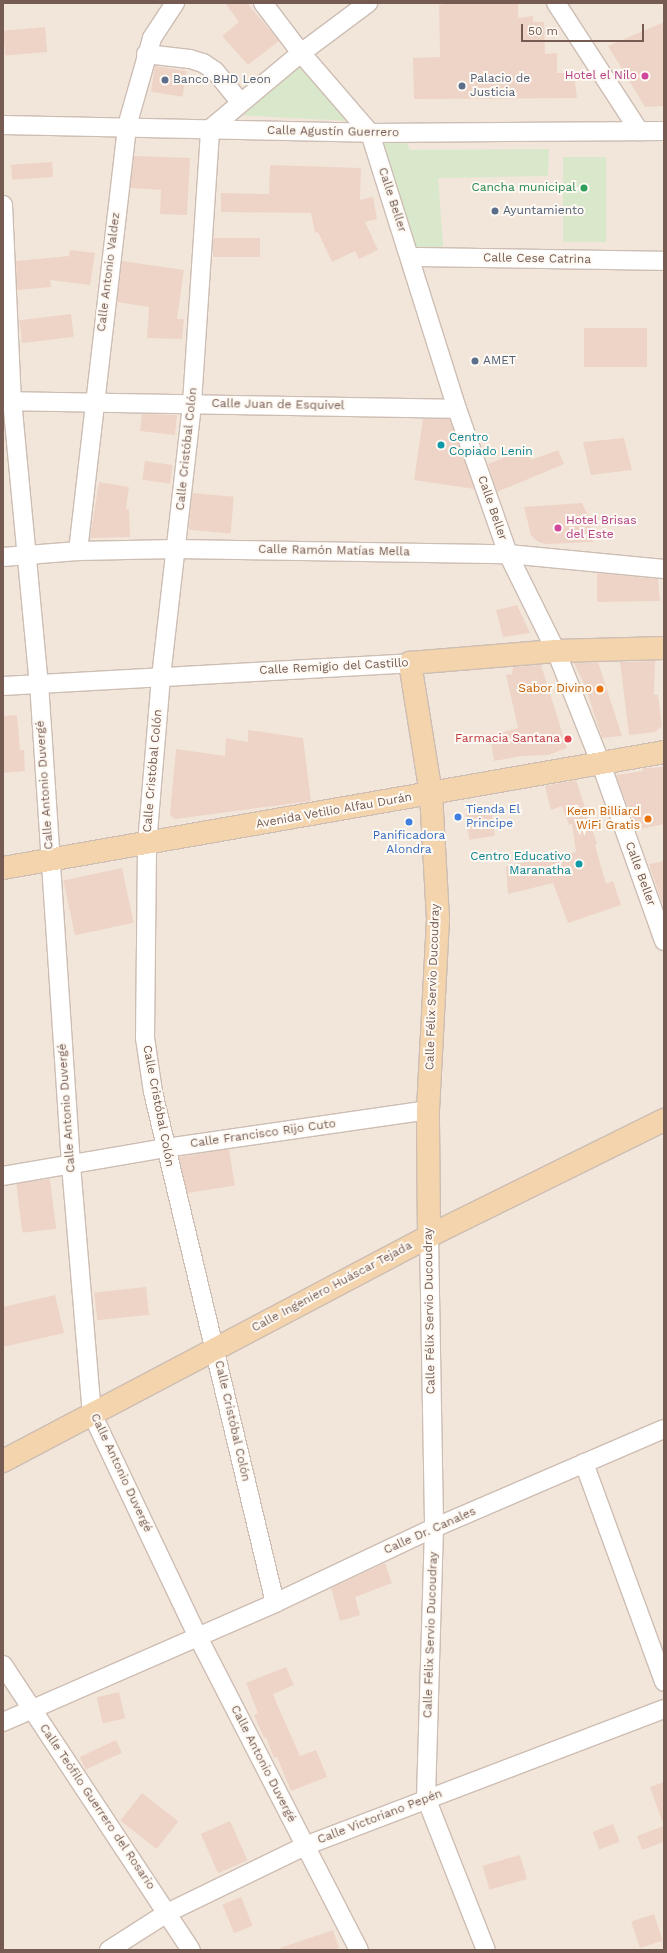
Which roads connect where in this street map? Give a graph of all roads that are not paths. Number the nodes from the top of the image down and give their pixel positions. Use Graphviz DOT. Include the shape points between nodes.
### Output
graph roads {
  1 [pos="176,3"];
  2 [pos="264,3"];
  3 [pos="368,3"];
  4 [pos="556,3"];
  5 [pos="301,53"];
  6 [pos="146,54"];
  7 [pos="241,104"];
  8 [pos="3,125"];
  9 [pos="127,126"];
  10 [pos="210,129"];
  11 [pos="664,131"];
  12 [pos="639,132"];
  13 [pos="370,133"];
  14 [pos="3,205"];
  15 [pos="3,222"];
  16 [pos="411,257"];
  17 [pos="664,260"];
  18 [pos="7,400"];
  19 [pos="94,401"];
  20 [pos="192,403"];
  21 [pos="457,409"];
  22 [pos="176,548"];
  23 [pos="78,551"];
  24 [pos="508,554"];
  25 [pos="27,555"];
  26 [pos="3,557"];
  27 [pos="664,569"];
  28 [pos="664,648"];
  29 [pos="556,652"];
  30 [pos="410,663"];
  31 [pos="161,677"];
  32 [pos="39,683"];
  33 [pos="3,686"];
  34 [pos="664,752"];
  35 [pos="601,764"];
  36 [pos="432,794"];
  37 [pos="147,844"];
  38 [pos="50,859"];
  39 [pos="3,868"];
  40 [pos="664,941"];
  41 [pos="428,1110"];
  42 [pos="664,1120"];
  43 [pos="165,1148"];
  44 [pos="71,1165"];
  45 [pos="3,1176"];
  46 [pos="428,1236"];
  47 [pos="215,1348"];
  48 [pos="92,1414"];
  49 [pos="664,1429"];
  50 [pos="3,1461"];
  51 [pos="584,1463"];
  52 [pos="434,1528"];
  53 [pos="275,1603"];
  54 [pos="197,1635"];
  55 [pos="3,1665"];
  56 [pos="664,1682"];
  57 [pos="32,1709"];
  58 [pos="664,1709"];
  59 [pos="3,1722"];
  60 [pos="426,1798"];
  61 [pos="305,1846"];
  62 [pos="167,1913"];
  63 [pos="109,1950"];
  64 [pos="191,1950"];
  65 [pos="359,1950"];
  66 [pos="486,1950"];
  1 -- 6 [label="street, Calle Antonio Valdez" via="152,38"];
  2 -- 5 [label="street, Calle Beller"];
  3 -- 5 [label="street"];
  4 -- 12 [label="street"];
  5 -- 7 [label="street"];
  5 -- 13 [label="street, Calle Beller"];
  6 -- 7 [label="street" via="190,59 202,63 215,71"];
  6 -- 9 [label="street, Calle Antonio Valdez"];
  7 -- 10 [label="street"];
  8 -- 9 [label="street, Calle Agustín Guerrero"];
  9 -- 10 [label="street, Calle Agustín Guerrero"];
  9 -- 19 [label="street, Calle Antonio Valdez"];
  10 -- 13 [label="street, Calle Agustín Guerrero"];
  10 -- 20 [label="street, Calle Cristóbal Colón"];
  11 -- 12 [label="street, Calle Agustín Guerrero"];
  12 -- 13 [label="street, Calle Agustín Guerrero"];
  13 -- 16 [label="street, Calle Beller"];
  14 -- 15 [label="street, Calle Antonio Duvergé"];
  15 -- 18 [label="street, Calle Antonio Duvergé"];
  16 -- 17 [label="street, Calle Cese Catrina"];
  16 -- 21 [label="street, Calle Beller"];
  18 -- 19 [label="street, Calle Juan de Esquivel"];
  18 -- 25 [label="street, Calle Antonio Duvergé"];
  19 -- 20 [label="street, Calle Juan de Esquivel"];
  19 -- 23 [label="street, Calle Antonio Valdez"];
  20 -- 21 [label="street, Calle Juan de Esquivel"];
  20 -- 22 [label="street, Calle Cristóbal Colón"];
  21 -- 24 [label="street, Calle Beller"];
  22 -- 23 [label="street, Calle Ramón Matías Mella"];
  22 -- 24 [label="street, Calle Ramón Matías Mella"];
  22 -- 31 [label="street, Calle Cristóbal Colón"];
  23 -- 25 [label="street, Calle Ramón Matías Mella"];
  24 -- 27 [label="street, Calle Ramón Matías Mella"];
  24 -- 29 [label="street, Calle Beller"];
  25 -- 26 [label="street, Calle Ramón Matías Mella"];
  25 -- 32 [label="street, Calle Antonio Duvergé"];
  28 -- 29 [label="main road, Calle Remigio del Castillo"];
  29 -- 30 [label="main road, Calle Remigio del Castillo"];
  29 -- 35 [label="street, Calle Beller"];
  30 -- 31 [label="street, Calle Remigio del Castillo"];
  30 -- 36 [label="main road, Calle Félix Servio Ducoudray"];
  31 -- 32 [label="street, Calle Remigio del Castillo"];
  31 -- 37 [label="street, Calle Cristóbal Colón"];
  32 -- 33 [label="street, Calle Remigio del Castillo"];
  32 -- 38 [label="street, Calle Antonio Duvergé"];
  34 -- 35 [label="main road, Avenida Vetilio Alfau Durán"];
  35 -- 36 [label="main road, Avenida Vetilio Alfau Durán"];
  35 -- 40 [label="street, Calle Beller"];
  36 -- 37 [label="main road, Avenida Vetilio Alfau Durán"];
  36 -- 41 [label="main road, Calle Félix Servio Ducoudray" via="438,919"];
  37 -- 38 [label="main road, Avenida Vetilio Alfau Durán"];
  37 -- 43 [label="street, Calle Cristóbal Colón" via="145,1038"];
  38 -- 39 [label="main road, Avenida Vetilio Alfau Durán"];
  38 -- 44 [label="street, Calle Antonio Duvergé"];
  41 -- 43 [label="street, Calle Francisco Rijo Cuto"];
  41 -- 46 [label="main road, Calle Félix Servio Ducoudray"];
  42 -- 46 [label="main road, Calle Ingeniero Huáscar Tejada"];
  43 -- 44 [label="street, Calle Francisco Rijo Cuto"];
  43 -- 47 [label="street, Calle Cristóbal Colón"];
  44 -- 45 [label="street, Calle Francisco Rijo Cuto"];
  44 -- 48 [label="street, Calle Antonio Duvergé"];
  46 -- 47 [label="main road, Calle Ingeniero Huáscar Tejada"];
  46 -- 52 [label="street, Calle Félix Servio Ducoudray"];
  47 -- 48 [label="main road, Calle Ingeniero Huáscar Tejada"];
  47 -- 53 [label="street, Calle Cristóbal Colón"];
  48 -- 50 [label="main road, Calle Ingeniero Huáscar Tejada"];
  48 -- 54 [label="street, Calle Antonio Duvergé"];
  49 -- 51 [label="street, Calle Dr. Canales"];
  51 -- 52 [label="street, Calle Dr. Canales"];
  51 -- 56 [label="street"];
  52 -- 53 [label="street, Calle Dr. Canales"];
  52 -- 60 [label="street, Calle Félix Servio Ducoudray"];
  53 -- 54 [label="street, Calle Dr. Canales"];
  54 -- 57 [label="street, Calle Dr. Canales"];
  54 -- 61 [label="street, Calle Antonio Duvergé"];
  55 -- 57 [label="street, Calle Teófilo Guerrero del Rosario"];
  57 -- 59 [label="street, Calle Dr. Canales"];
  57 -- 62 [label="street, Calle Teófilo Guerrero del Rosario"];
  58 -- 60 [label="street, Calle Victoriano Pepén"];
  60 -- 61 [label="street, Calle Victoriano Pepén"];
  60 -- 66 [label="street, Calle Félix Servio Ducoudray"];
  61 -- 62 [label="street, Calle Victoriano Pepén"];
  61 -- 65 [label="street, Calle Antonio Duvergé"];
  62 -- 63 [label="street, Calle Victoriano Pepén"];
  62 -- 64 [label="street, Calle Teófilo Guerrero del Rosario"];
}
